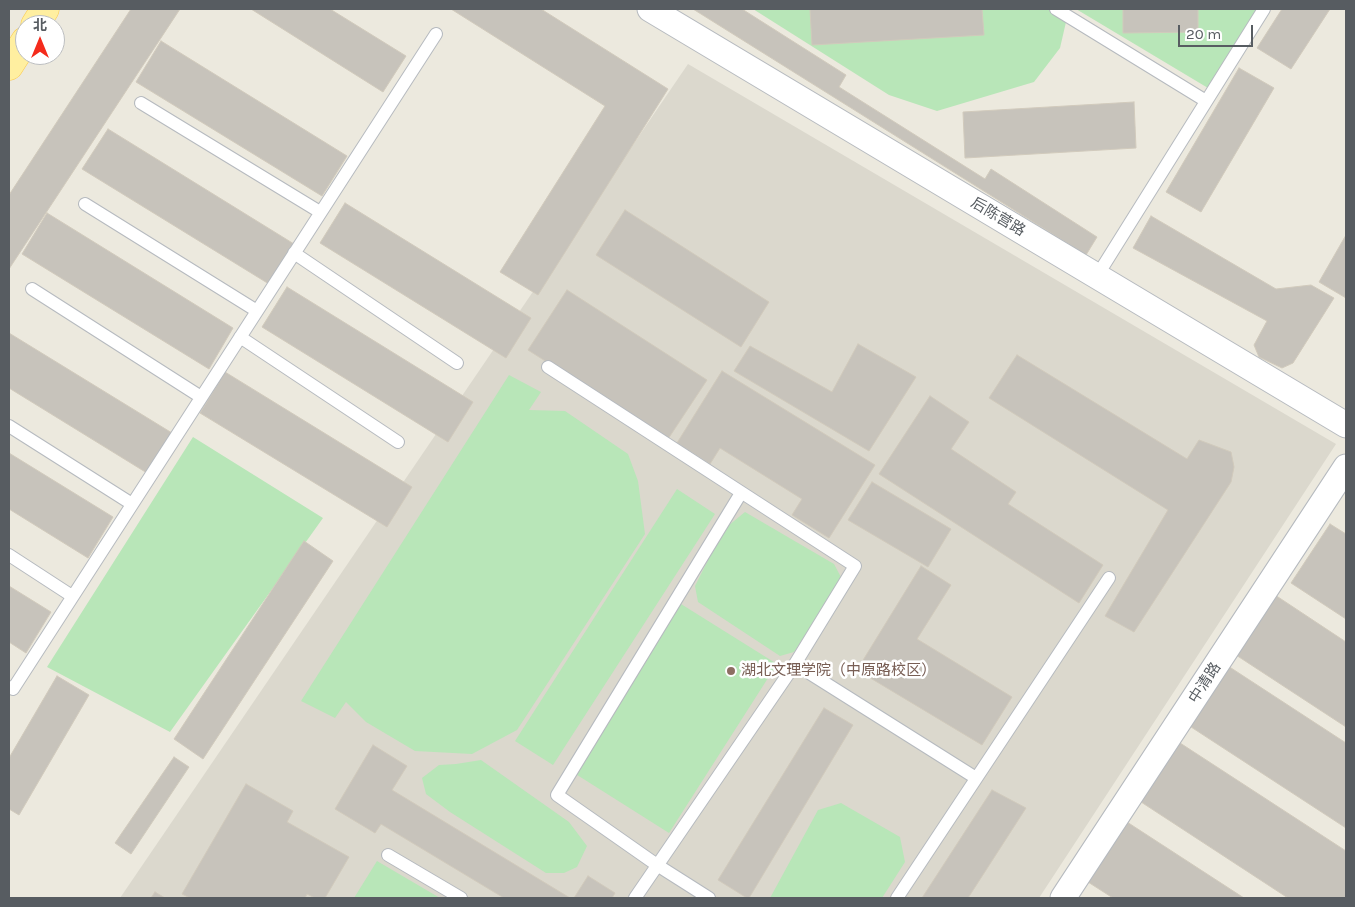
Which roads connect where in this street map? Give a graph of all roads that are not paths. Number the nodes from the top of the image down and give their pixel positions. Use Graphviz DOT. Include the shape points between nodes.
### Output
graph roads {
  1 [pos="650,9"];
  2 [pos="1056,9"];
  3 [pos="1264,9"];
  4 [pos="436,34"];
  5 [pos="1206,101"];
  6 [pos="140,103"];
  7 [pos="85,204"];
  8 [pos="320,212"];
  9 [pos="294,253"];
  10 [pos="1097,276"];
  11 [pos="32,289"];
  12 [pos="257,311"];
  13 [pos="240,337"];
  14 [pos="457,363"];
  15 [pos="548,367"];
  16 [pos="201,397"];
  17 [pos="9,426"];
  18 [pos="1346,426"];
  19 [pos="398,442"];
  20 [pos="1346,467"];
  21 [pos="741,493"];
  22 [pos="132,504"];
  23 [pos="9,555"];
  24 [pos="1109,578"];
  25 [pos="72,596"];
  26 [pos="795,664"];
  27 [pos="9,687"];
  28 [pos="976,778"];
  29 [pos="388,855"];
  30 [pos="657,865"];
  31 [pos="461,898"];
  32 [pos="635,898"];
  33 [pos="709,898"];
  34 [pos="897,898"];
  35 [pos="1063,898"];
  1 -- 10 [label="street, 后陈营路"];
  2 -- 5 [label="lane"];
  3 -- 5 [label="lane"];
  4 -- 8 [label="lane"];
  5 -- 10 [label="lane"];
  6 -- 8 [label="lane"];
  7 -- 12 [label="lane"];
  8 -- 9 [label="lane"];
  9 -- 12 [label="lane"];
  9 -- 14 [label="lane"];
  10 -- 18 [label="street, 后陈营路"];
  11 -- 16 [label="lane"];
  12 -- 13 [label="lane"];
  13 -- 16 [label="lane"];
  13 -- 19 [label="lane"];
  15 -- 21 [label="lane"];
  16 -- 22 [label="lane"];
  17 -- 22 [label="lane"];
  20 -- 35 [label="street, 中清路"];
  21 -- 26 [label="lane" via="854,566"];
  21 -- 30 [label="lane" via="557,795"];
  22 -- 25 [label="lane"];
  23 -- 25 [label="lane"];
  24 -- 28 [label="lane"];
  25 -- 27 [label="lane" via="12,689"];
  26 -- 28 [label="lane"];
  26 -- 30 [label="lane"];
  28 -- 34 [label="lane"];
  29 -- 31 [label="lane"];
  30 -- 32 [label="lane"];
  30 -- 33 [label="lane"];
}
